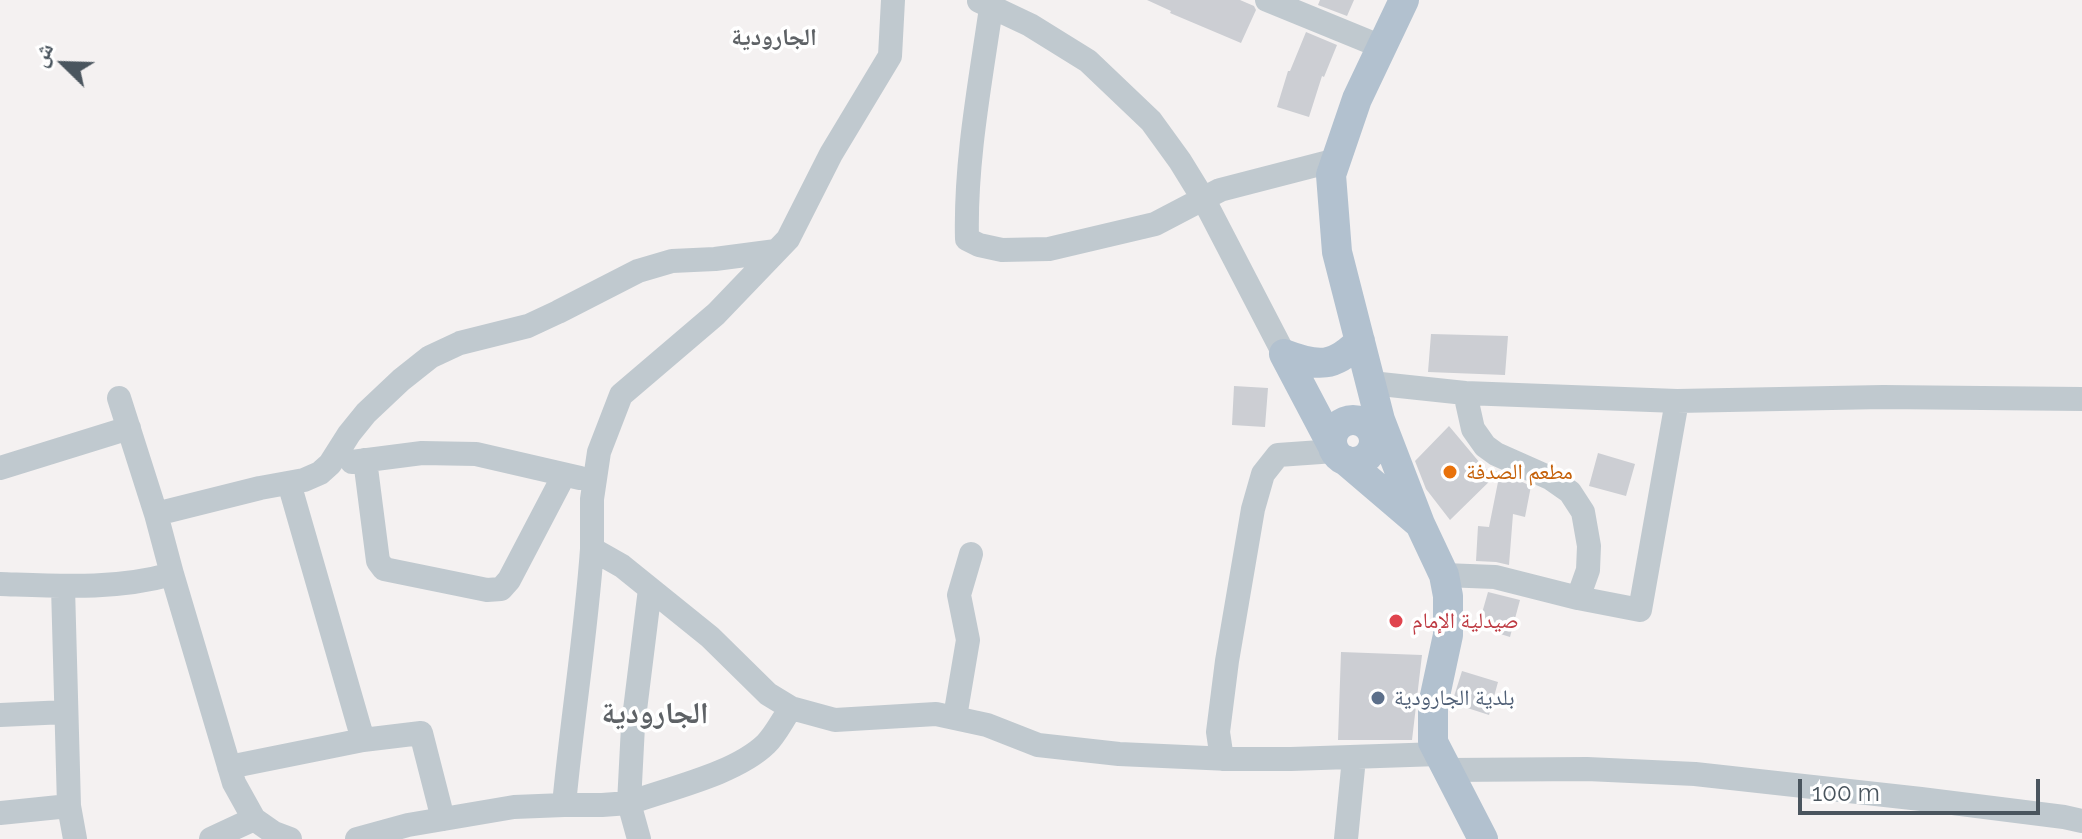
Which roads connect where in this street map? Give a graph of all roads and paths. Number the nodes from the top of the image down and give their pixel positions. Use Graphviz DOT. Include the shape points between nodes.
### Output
graph roads {
  1 [pos="893,0"];
  2 [pos="1267,0"];
  3 [pos="1404,0"];
  4 [pos="984,4"];
  5 [pos="1382,47"];
  6 [pos="1336,160"];
  7 [pos="1204,200"];
  8 [pos="776,251"];
  9 [pos="1360,341"];
  10 [pos="1284,354"];
  11 [pos="1371,383"];
  12 [pos="1465,393"];
  13 [pos="119,398"];
  14 [pos="2082,399"];
  15 [pos="1677,401"];
  16 [pos="129,428"];
  17 [pos="1342,439"];
  18 [pos="1385,456"];
  19 [pos="365,460"];
  20 [pos="330,464"];
  21 [pos="0,468"];
  22 [pos="564,475"];
  23 [pos="594,482"];
  24 [pos="289,483"];
  25 [pos="156,514"];
  26 [pos="1420,524"];
  27 [pos="592,549"];
  28 [pos="971,554"];
  29 [pos="172,574"];
  30 [pos="1444,575"];
  31 [pos="0,584"];
  32 [pos="63,587"];
  33 [pos="650,589"];
  34 [pos="1578,598"];
  35 [pos="791,708"];
  36 [pos="66,712"];
  37 [pos="0,715"];
  38 [pos="955,717"];
  39 [pos="363,740"];
  40 [pos="1354,758"];
  41 [pos="1222,759"];
  42 [pos="1444,762"];
  43 [pos="229,767"];
  44 [pos="629,803"];
  45 [pos="564,805"];
  46 [pos="69,806"];
  47 [pos="0,813"];
  48 [pos="254,819"];
  49 [pos="443,819"];
  50 [pos="2082,821"];
  51 [pos="75,839"];
  52 [pos="211,839"];
  53 [pos="290,839"];
  54 [pos="357,839"];
  55 [pos="639,839"];
  56 [pos="1346,839"];
  57 [pos="1483,839"];
  1 -- 8 [label="street" via="890,56 788,239"];
  2 -- 5 [label="street"];
  3 -- 5 [label="main road"];
  4 -- 7 [label="street" via="1088,61 1151,121"];
  4 -- 7 [label="street" via="967,239 1002,250 1049,249 1155,224"];
  5 -- 6 [label="main road"];
  6 -- 7 [label="street" via="1220,190"];
  6 -- 9 [label="main road" via="1331,175 1337,252"];
  7 -- 10 [label="street"];
  8 -- 20 [label="street" via="672,261 638,271 528,326 460,343 430,357 366,413"];
  8 -- 23 [label="street" via="716,314 621,395 599,452"];
  9 -- 10 [label="main road" via="1326,364"];
  9 -- 11 [label="main road"];
  9 -- 17 [label="main road"];
  10 -- 17 [label="main road"];
  11 -- 12 [label="street"];
  11 -- 18 [label="main road"];
  12 -- 15 [label="street"];
  12 -- 34 [label="street" via="1473,429 1485,446 1550,478 1570,492 1583,512 1589,558"];
  13 -- 16 [label="street"];
  14 -- 15 [label="street"];
  15 -- 34 [label="street" via="1640,610"];
  16 -- 21 [label="street"];
  16 -- 25 [label="street"];
  17 -- 18 [label="main road" via="1358,462 1370,455"];
  17 -- 26 [label="main road"];
  17 -- 41 [label="street" via="1278,455 1263,474 1227,661 1218,732"];
  18 -- 26 [label="main road"];
  19 -- 20 [label="street"];
  19 -- 22 [label="street" via="476,454"];
  19 -- 22 [label="street" via="378,561 384,569 487,590 501,589 509,580"];
  20 -- 24 [label="street"];
  22 -- 23 [label="street"];
  23 -- 27 [label="street"];
  24 -- 25 [label="street"];
  24 -- 39 [label="street"];
  25 -- 29 [label="street"];
  26 -- 30 [label="main road"];
  27 -- 33 [label="street"];
  27 -- 45 [label="street"];
  28 -- 38 [label="street" via="959,595 968,640"];
  29 -- 32 [label="street"];
  29 -- 43 [label="street"];
  30 -- 34 [label="street" via="1495,577"];
  30 -- 42 [label="main road" via="1448,635 1433,705 1433,742"];
  31 -- 32 [label="street"];
  32 -- 36 [label="street"];
  33 -- 35 [label="street" via="710,637 768,694"];
  33 -- 44 [label="street"];
  35 -- 38 [label="street" via="835,720"];
  35 -- 44 [label="street" via="768,741 733,767"];
  36 -- 37 [label="street"];
  36 -- 46 [label="street"];
  38 -- 41 [label="street" via="1038,745"];
  39 -- 43 [label="street"];
  39 -- 49 [label="street" via="421,733"];
  40 -- 41 [label="street"];
  40 -- 42 [label="street"];
  40 -- 56 [label="street"];
  42 -- 50 [label="street" via="1695,774"];
  42 -- 57 [label="main road"];
  43 -- 48 [label="street"];
  44 -- 45 [label="street"];
  44 -- 55 [label="street"];
  45 -- 49 [label="street"];
  46 -- 47 [label="street"];
  46 -- 51 [label="street"];
  48 -- 52 [label="street"];
  48 -- 53 [label="street"];
  49 -- 54 [label="street"];
}
